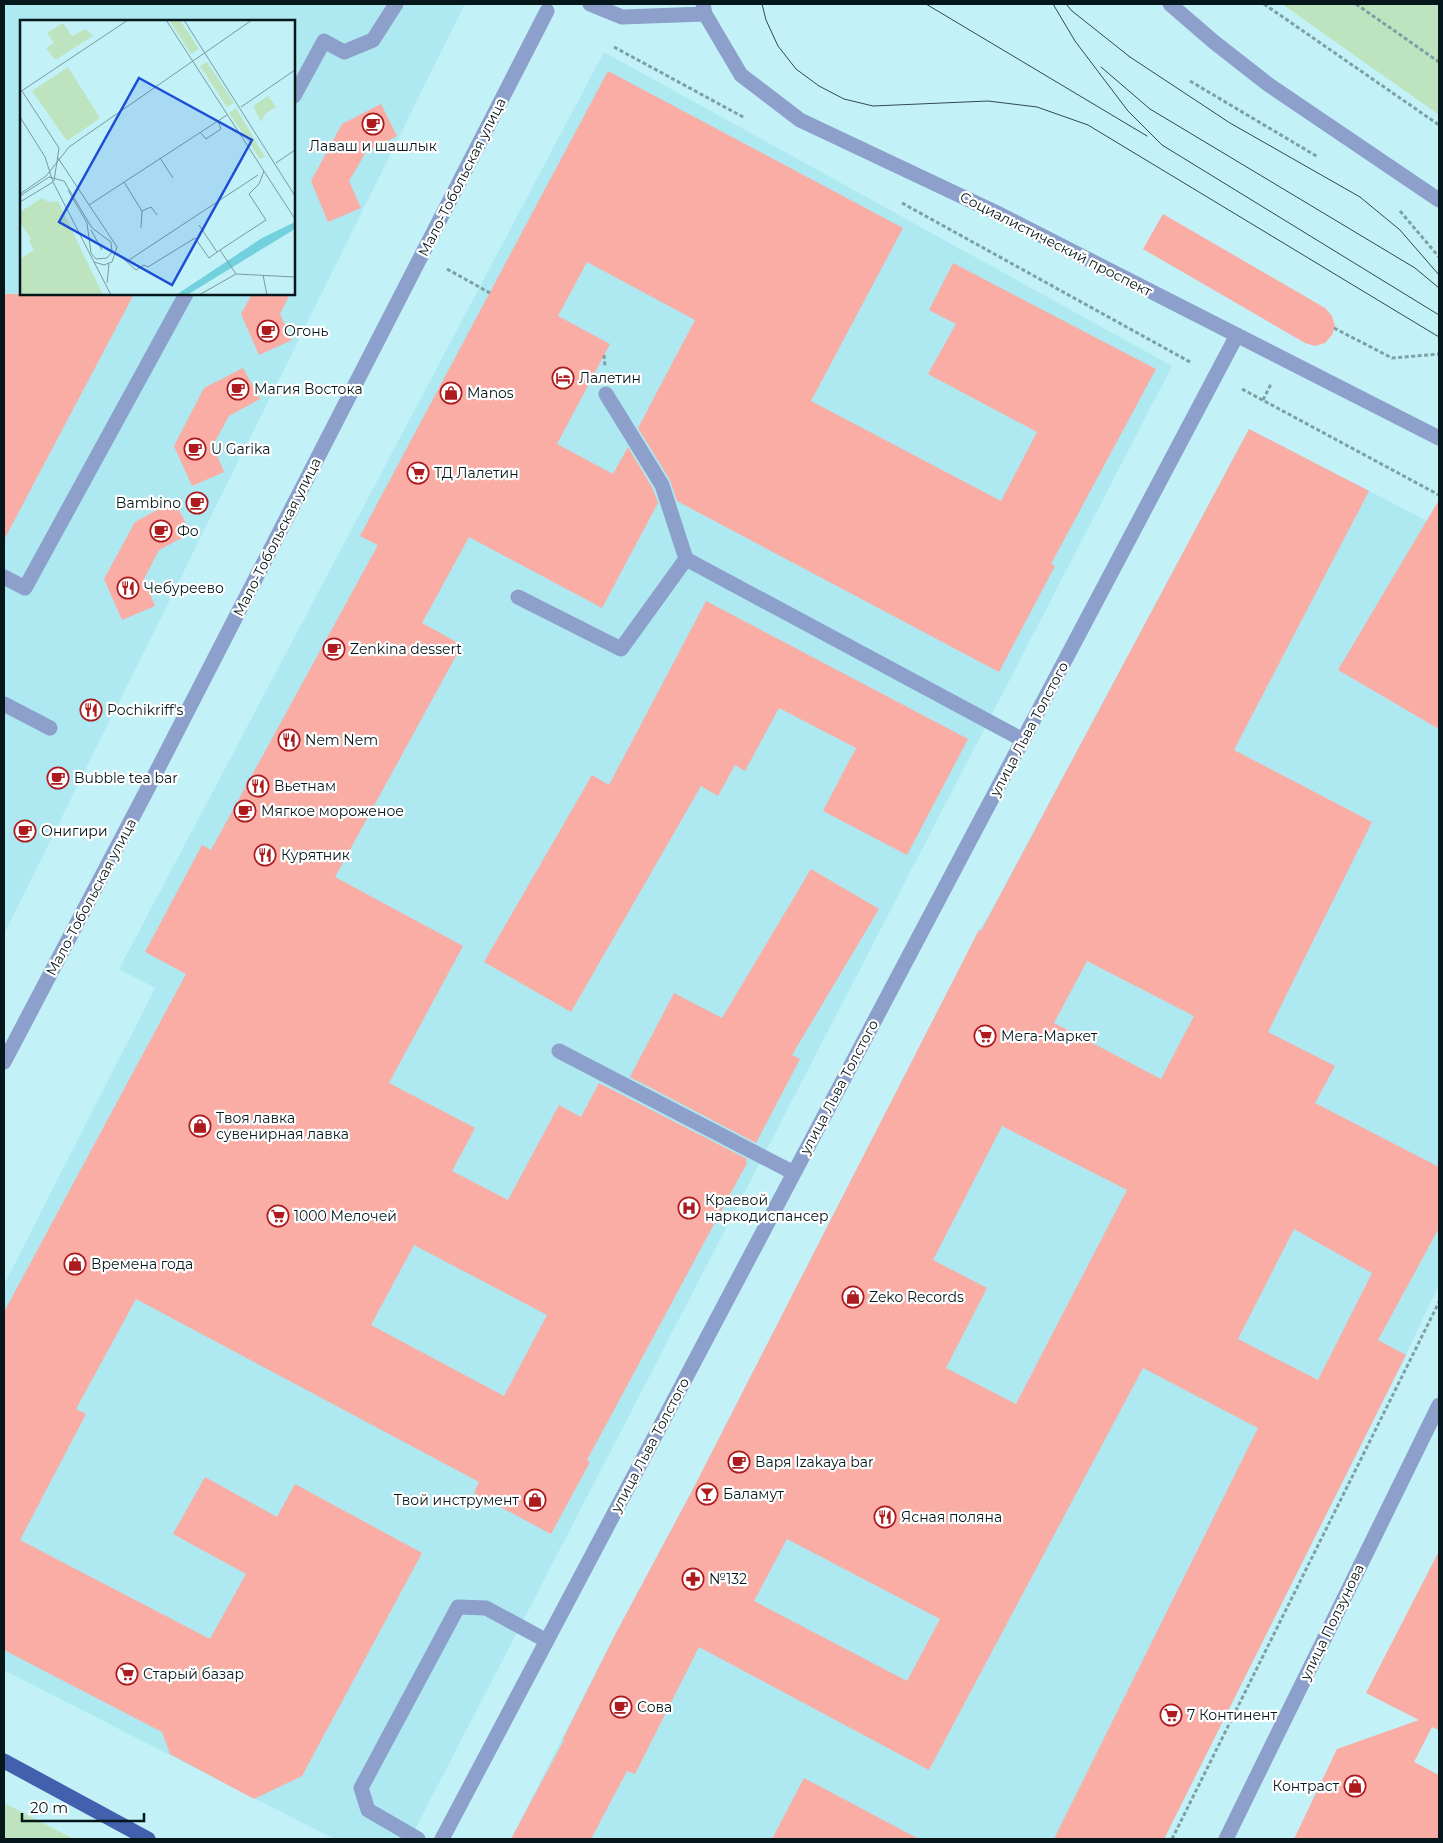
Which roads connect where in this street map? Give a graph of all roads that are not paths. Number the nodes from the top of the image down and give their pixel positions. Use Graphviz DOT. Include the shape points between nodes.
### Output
graph roads {
  1 [pos="396,4"];
  2 [pos="590,4"];
  3 [pos="1170,4"];
  4 [pos="704,9"];
  5 [pos="547,11"];
  6 [pos="295,94"];
  7 [pos="1439,200"];
  8 [pos="185,295"];
  9 [pos="1237,335"];
  10 [pos="606,394"];
  11 [pos="1439,438"];
  12 [pos="686,559"];
  13 [pos="4,577"];
  14 [pos="518,597"];
  15 [pos="4,704"];
  16 [pos="50,728"];
  17 [pos="1023,740"];
  18 [pos="559,1051"];
  19 [pos="4,1062"];
  20 [pos="794,1173"];
  21 [pos="1439,1405"];
  22 [pos="547,1641"];
  23 [pos="4,1761"];
  24 [pos="148,1839"];
  25 [pos="418,1839"];
  26 [pos="442,1839"];
  27 [pos="1226,1839"];
  1 -- 6 [label="street" via="373,40 344,52 324,41"];
  2 -- 4 [label="street" via="622,17"];
  3 -- 7 [label="street" via="1269,85"];
  4 -- 9 [label="street, Социалистический проспект" via="741,75 800,120 997,213"];
  5 -- 19 [label="street, Мало-Тобольская улица"];
  8 -- 13 [label="street" via="24,588"];
  9 -- 11 [label="street, Социалистический проспект"];
  9 -- 17 [label="street, улица Льва Толстого"];
  10 -- 12 [label="street" via="662,486"];
  12 -- 14 [label="street" via="621,649"];
  12 -- 17 [label="street"];
  15 -- 16 [label="street"];
  17 -- 20 [label="street, улица Льва Толстого"];
  18 -- 20 [label="street"];
  20 -- 22 [label="street, улица Льва Толстого"];
  21 -- 27 [label="street, улица Ползунова"];
  22 -- 25 [label="street" via="486,1608 458,1606 361,1788 368,1810"];
  22 -- 26 [label="street, улица Льва Толстого"];
  23 -- 24 [label="main road"];
}
